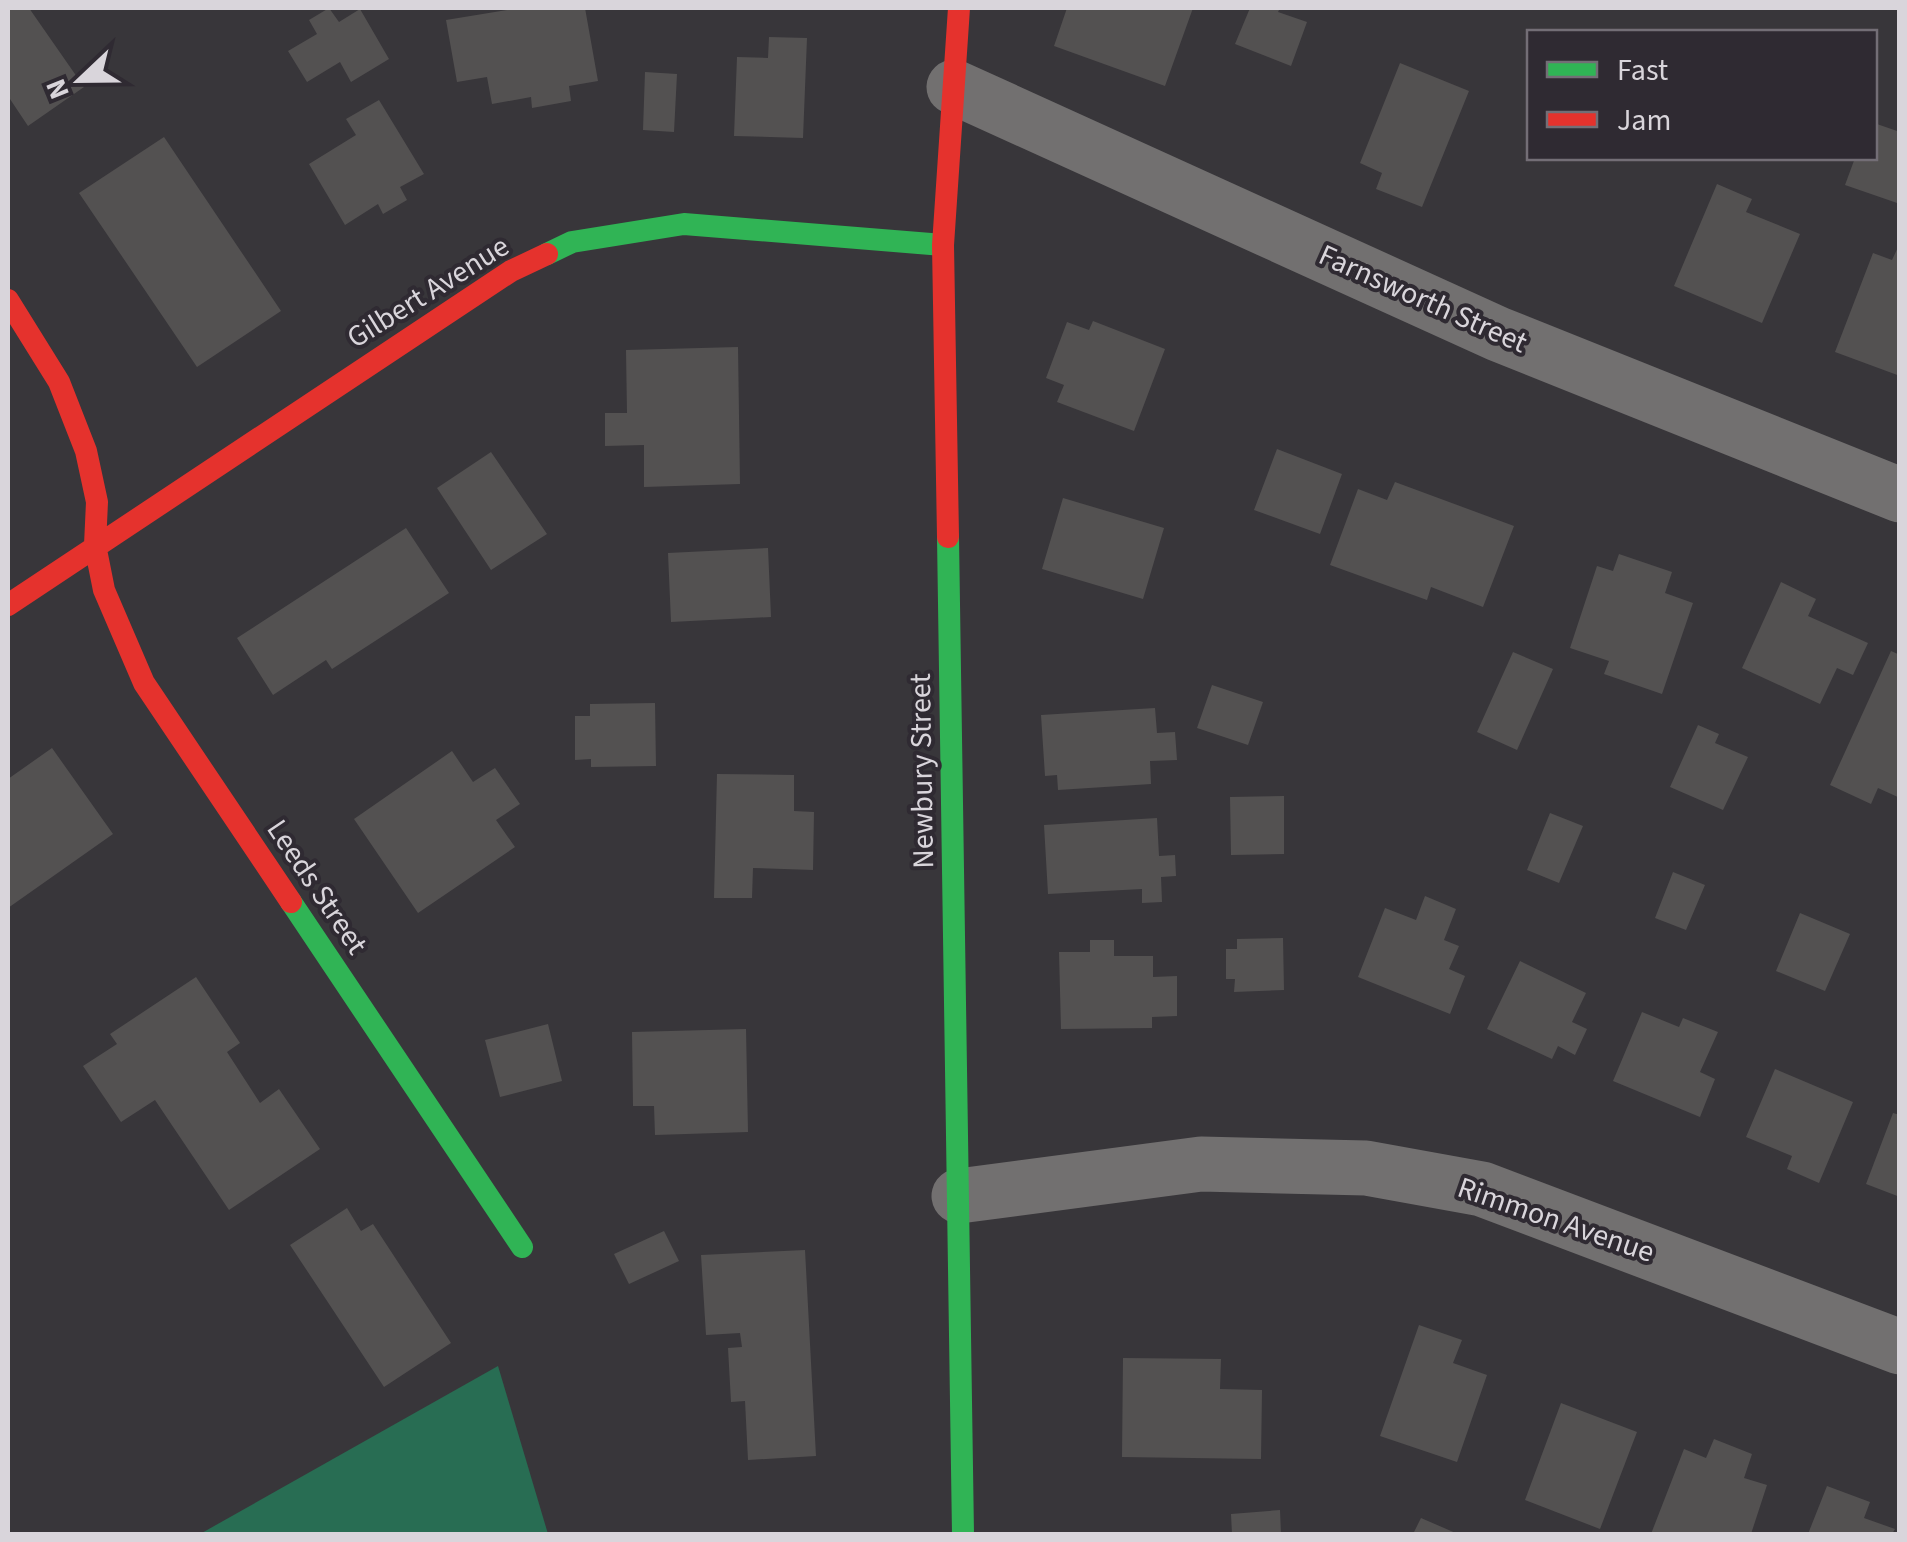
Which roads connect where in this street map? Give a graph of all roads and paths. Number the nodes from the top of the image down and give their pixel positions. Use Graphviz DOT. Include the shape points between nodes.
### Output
graph roads {
  1 [pos="959,8"];
  2 [pos="954,87"];
  3 [pos="943,245"];
  4 [pos="8,300"];
  5 [pos="1900,495"];
  6 [pos="95,545"];
  7 [pos="8,605"];
  8 [pos="959,1196"];
  9 [pos="522,1247"];
  10 [pos="1900,1347"];
  11 [pos="962,1534"];
  1 -- 2 [label="street, Newbury Street"];
  2 -- 3 [label="street, Newbury Street"];
  2 -- 5 [label="street, Farnsworth Street" via="1498,334"];
  3 -- 6 [label="street, Gilbert Avenue" via="684,224 572,242 511,271"];
  3 -- 8 [label="street, Newbury Street"];
  4 -- 6 [label="street, Leeds Street" via="59,382 86,452 97,502"];
  6 -- 7 [label="street, Gilbert Avenue"];
  6 -- 9 [label="street, Leeds Street" via="104,590 144,683"];
  8 -- 10 [label="street, Rimmon Avenue" via="1200,1164 1366,1168 1482,1189"];
  8 -- 11 [label="street, Newbury Street"];
}
